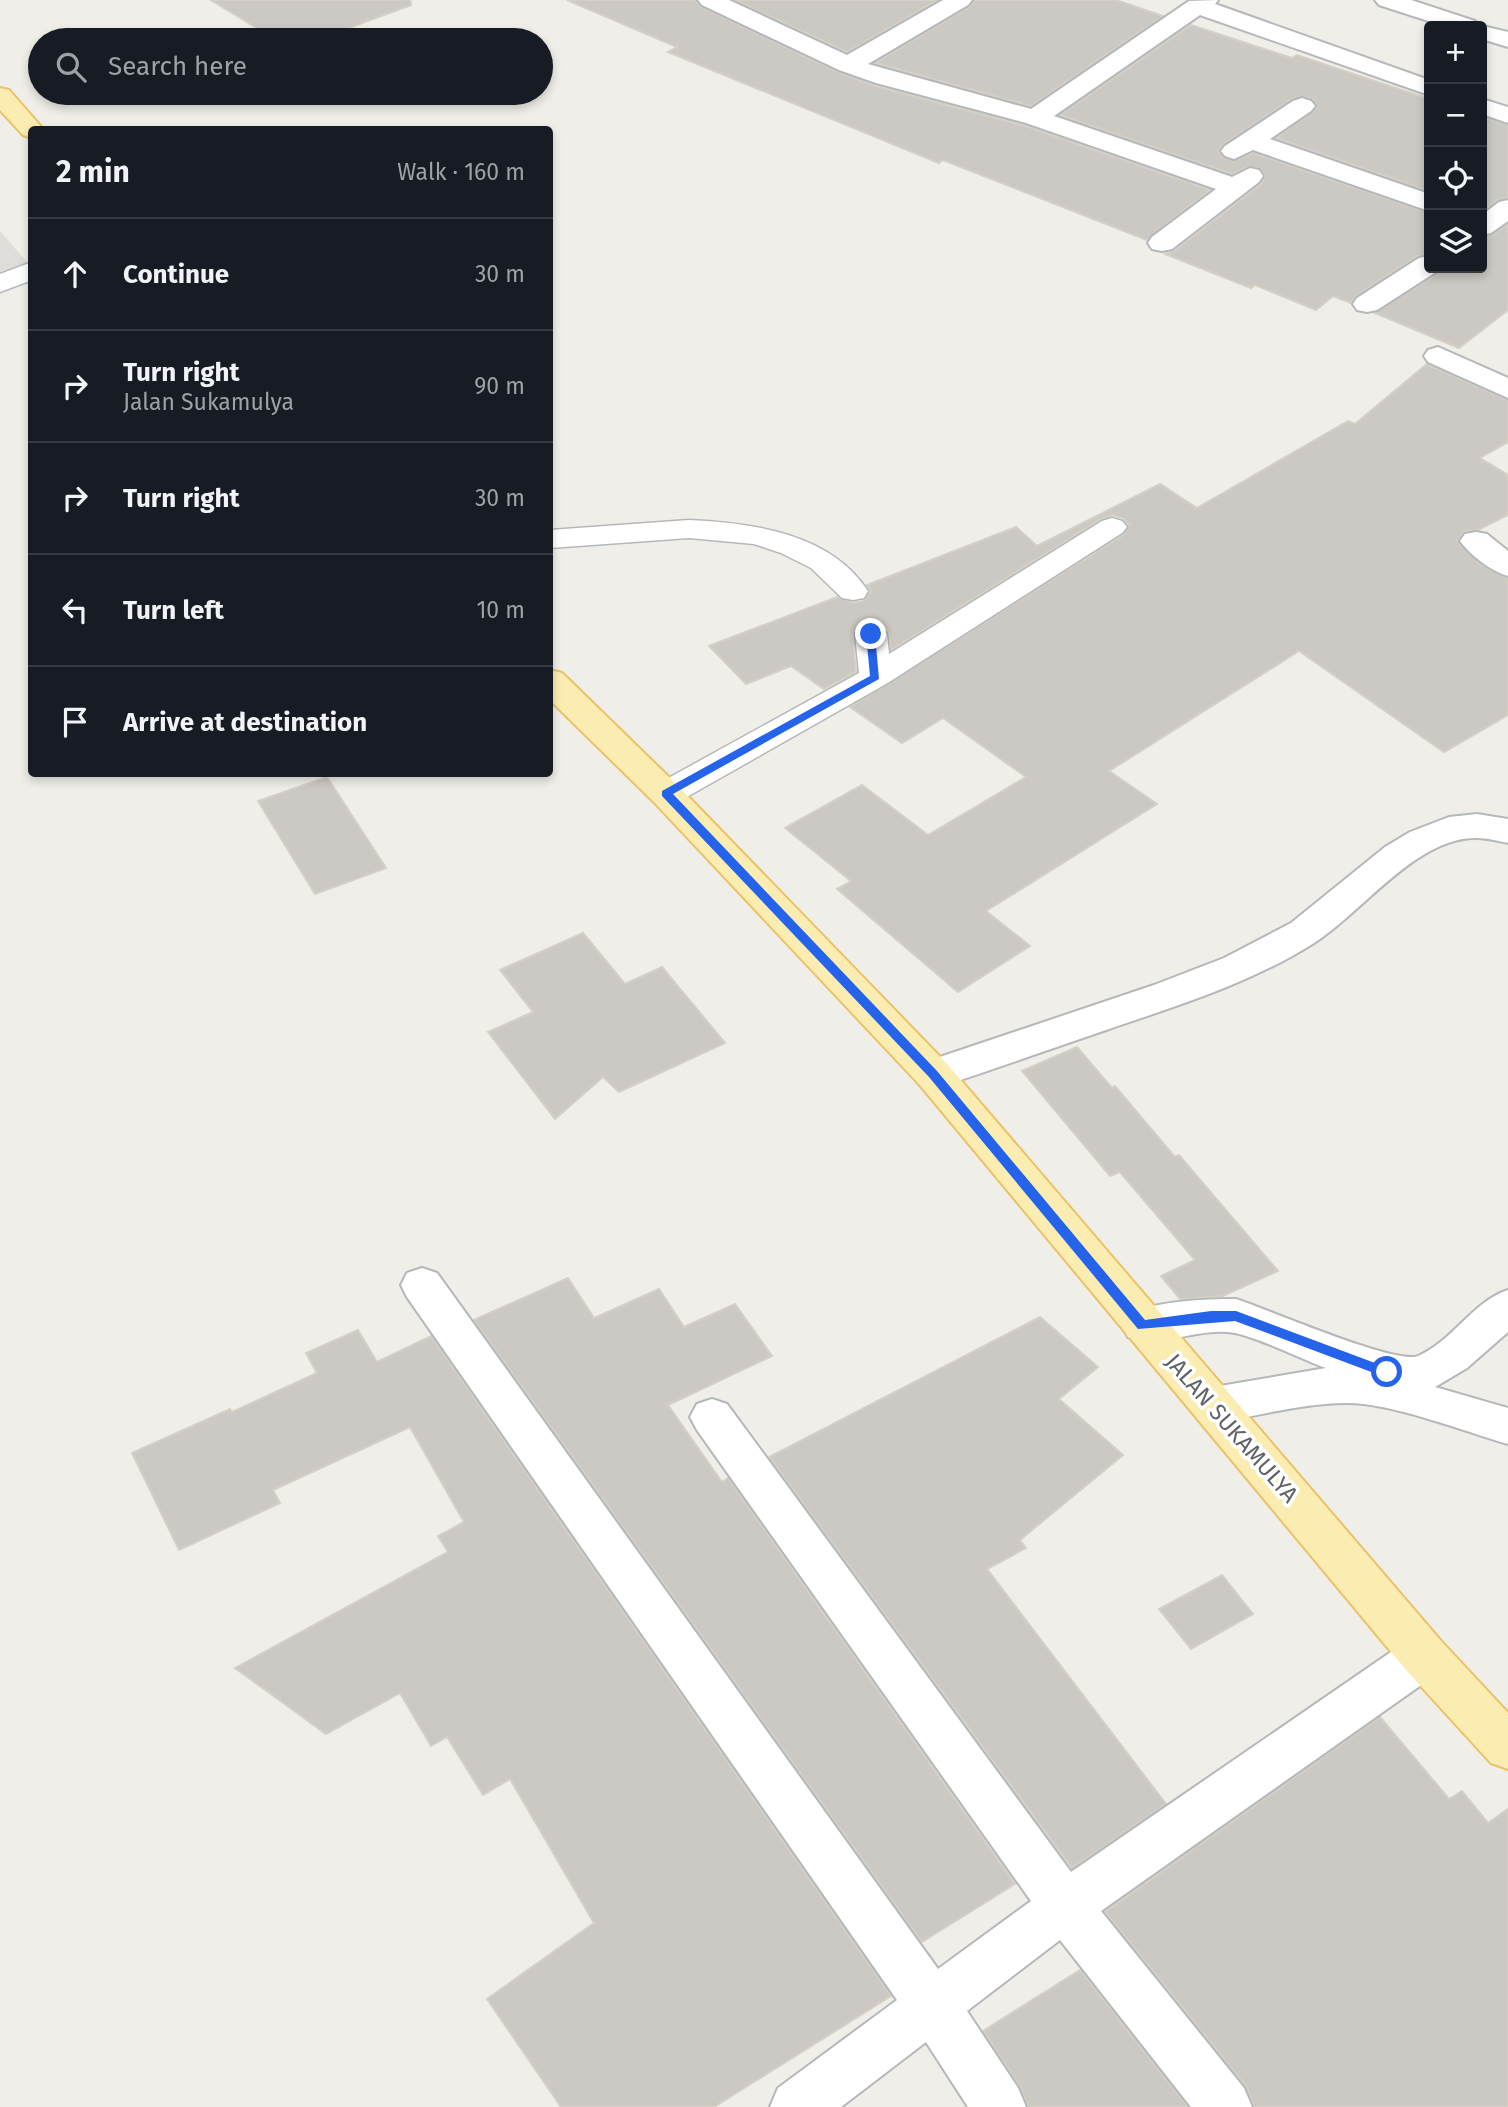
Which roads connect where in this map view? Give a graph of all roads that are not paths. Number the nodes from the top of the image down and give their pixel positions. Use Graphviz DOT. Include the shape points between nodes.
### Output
graph roads {
  1 [pos="959,0"];
  2 [pos="1387,0"];
  3 [pos="726,3"];
  4 [pos="1202,3"];
  5 [pos="1452,21"];
  6 [pos="1487,33"];
  7 [pos="1508,40"];
  8 [pos="848,65"];
  9 [pos="1424,86"];
  10 [pos="0,94"];
  11 [pos="1302,106"];
  12 [pos="1487,108"];
  13 [pos="1508,115"];
  14 [pos="1035,118"];
  15 [pos="28,126"];
  16 [pos="1252,141"];
  17 [pos="1282,152"];
  18 [pos="1196,173"];
  19 [pos="1235,187"];
  20 [pos="1424,200"];
  21 [pos="1162,243"];
  22 [pos="1424,267"];
  23 [pos="28,272"];
  24 [pos="0,284"];
  25 [pos="1367,304"];
  26 [pos="1437,356"];
  27 [pos="1508,389"];
  28 [pos="1112,527"];
  29 [pos="553,539"];
  30 [pos="1476,541"];
  31 [pos="1508,566"];
  32 [pos="853,591"];
  33 [pos="871,634"];
  34 [pos="875,677"];
  35 [pos="553,684"];
  36 [pos="666,794"];
  37 [pos="1508,831"];
  38 [pos="933,1074"];
  39 [pos="422,1285"];
  40 [pos="1508,1307"];
  41 [pos="1143,1325"];
  42 [pos="1214,1405"];
  43 [pos="712,1417"];
  44 [pos="1508,1426"];
  45 [pos="1424,1656"];
  46 [pos="1508,1747"];
  47 [pos="1065,1906"];
  48 [pos="933,2006"];
  49 [pos="797,2107"];
  50 [pos="999,2107"];
  51 [pos="1225,2107"];
  1 -- 8 [label="street"];
  2 -- 5 [label="street"];
  3 -- 8 [label="street"];
  4 -- 9 [label="street"];
  4 -- 14 [label="street"];
  6 -- 7 [label="street"];
  8 -- 14 [label="street" via="922,90"];
  10 -- 15 [label="main road"];
  11 -- 16 [label="street"];
  12 -- 13 [label="street"];
  14 -- 18 [label="street"];
  16 -- 17 [label="street"];
  16 -- 18 [label="street"];
  17 -- 19 [label="street"];
  17 -- 20 [label="street"];
  18 -- 19 [label="street"];
  19 -- 21 [label="street"];
  22 -- 25 [label="street"];
  23 -- 24 [label="lane"];
  26 -- 27 [label="street"];
  28 -- 34 [label="lane"];
  29 -- 32 [label="lane" via="699,529 739,532 782,543 822,562"];
  30 -- 31 [label="street"];
  33 -- 34 [label="lane"];
  34 -- 36 [label="lane"];
  35 -- 36 [label="main road, JALAN SUKAMULYA"];
  36 -- 38 [label="main road, JALAN SUKAMULYA"];
  37 -- 38 [label="street" via="1469,826 1440,831 1415,842 1307,930 1264,956 1211,980"];
  38 -- 41 [label="main road, JALAN SUKAMULYA"];
  39 -- 48 [label="street"];
  40 -- 41 [label="street" via="1444,1360 1422,1374 1404,1375 1236,1316"];
  41 -- 42 [label="main road, JALAN SUKAMULYA"];
  42 -- 44 [label="street" via="1322,1385 1349,1385 1376,1388"];
  42 -- 45 [label="main road, JALAN SUKAMULYA"];
  43 -- 47 [label="street"];
  45 -- 46 [label="main road, JALAN SUKAMULYA"];
  45 -- 47 [label="street"];
  47 -- 48 [label="street"];
  47 -- 51 [label="street"];
  48 -- 49 [label="street"];
  48 -- 50 [label="street"];
}
